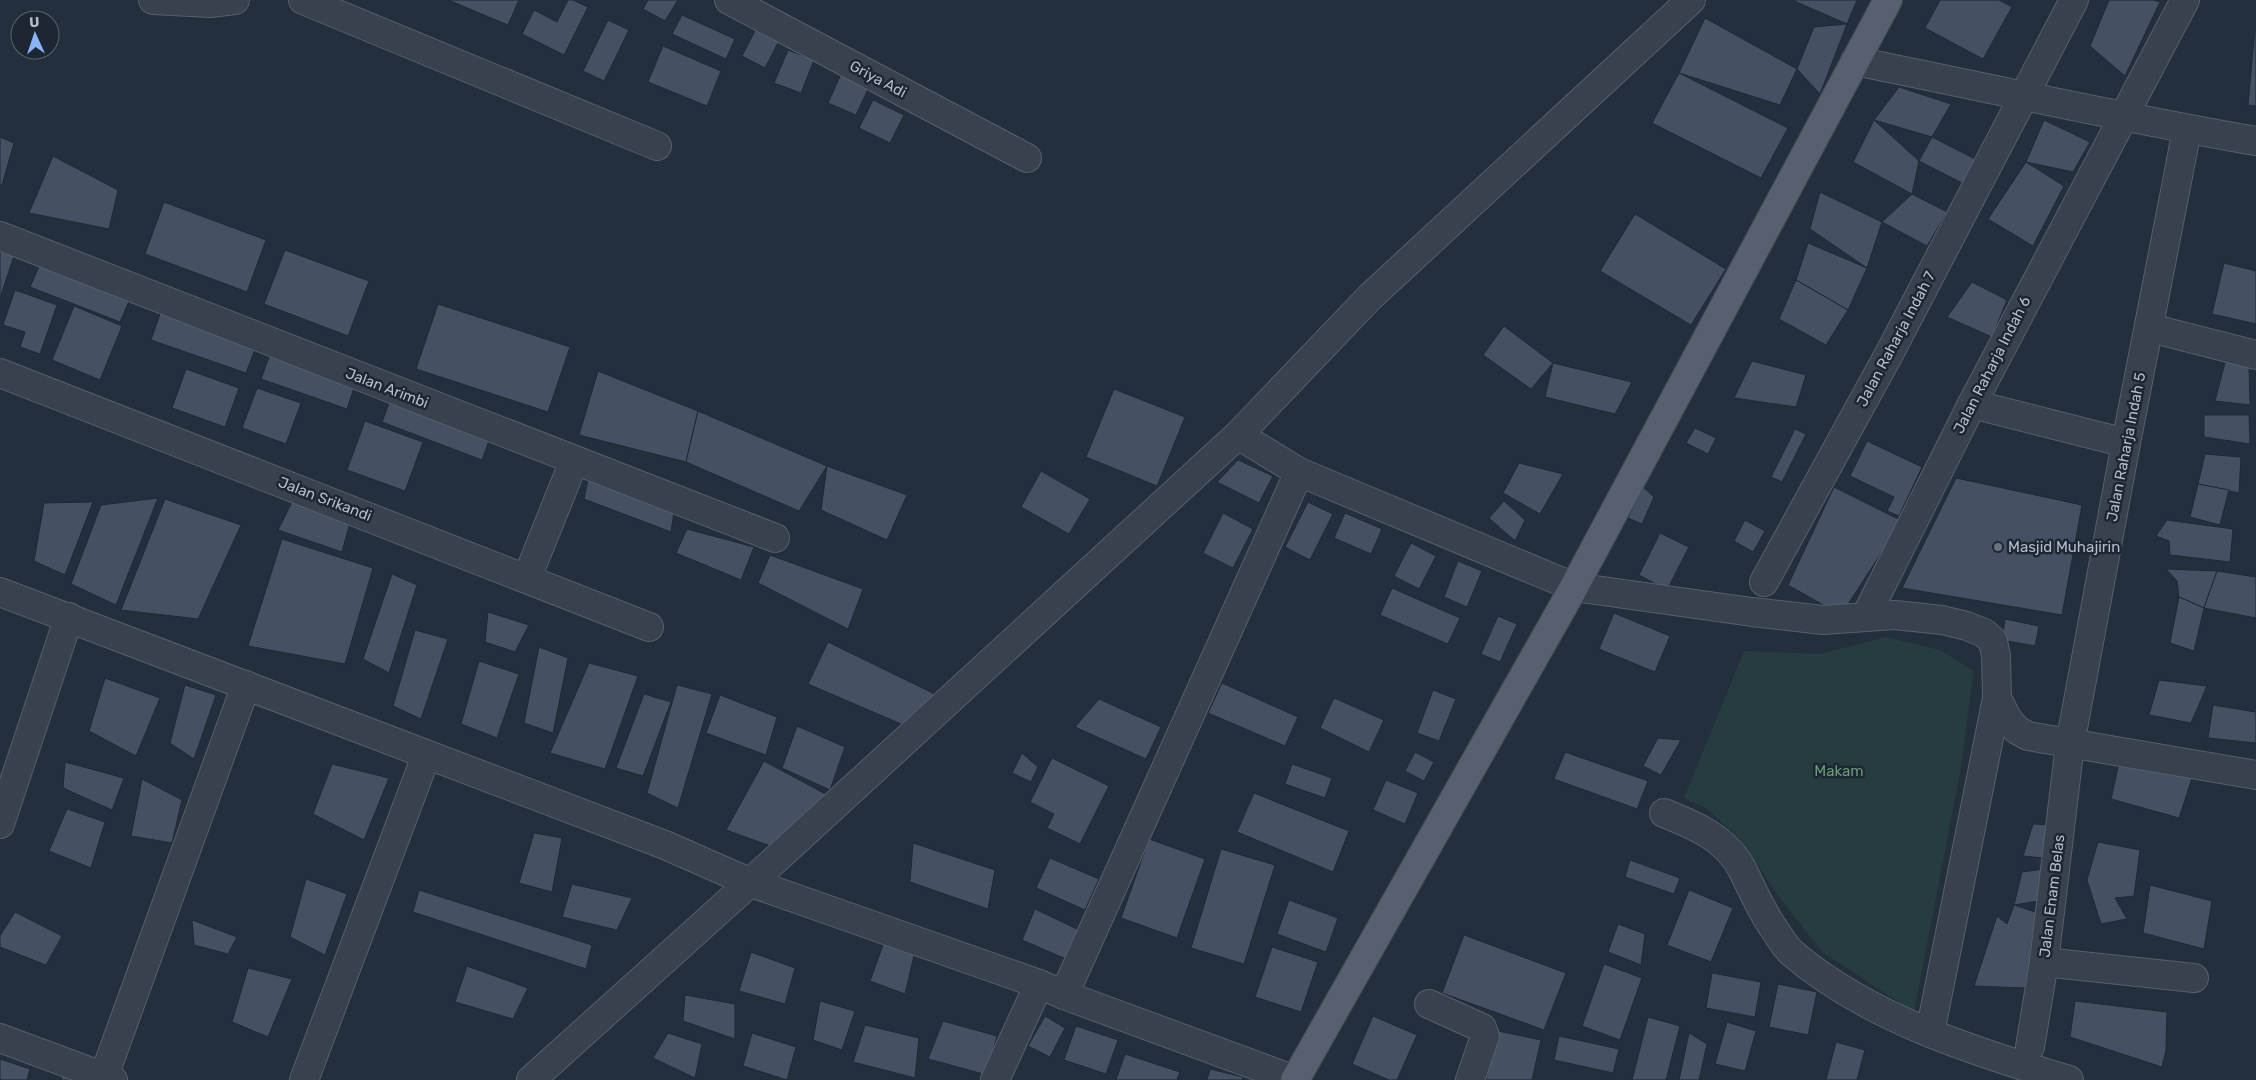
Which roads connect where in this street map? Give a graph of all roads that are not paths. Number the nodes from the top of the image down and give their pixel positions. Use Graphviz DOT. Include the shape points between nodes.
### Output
graph roads {
  1 [pos="153,0"];
  2 [pos="303,0"];
  3 [pos="729,0"];
  4 [pos="1691,0"];
  5 [pos="1888,0"];
  6 [pos="2074,0"];
  7 [pos="2185,0"];
  8 [pos="219,1"];
  9 [pos="1855,62"];
  10 [pos="2024,94"];
  11 [pos="2122,116"];
  12 [pos="2187,130"];
  13 [pos="2256,141"];
  14 [pos="657,146"];
  15 [pos="1027,158"];
  16 [pos="0,236"];
  17 [pos="2150,328"];
  18 [pos="2256,355"];
  19 [pos="0,373"];
  20 [pos="1972,404"];
  21 [pos="1238,435"];
  22 [pos="2126,443"];
  23 [pos="574,461"];
  24 [pos="1299,472"];
  25 [pos="775,538"];
  26 [pos="526,578"];
  27 [pos="1764,582"];
  28 [pos="1574,587"];
  29 [pos="0,592"];
  30 [pos="1866,616"];
  31 [pos="69,617"];
  32 [pos="649,627"];
  33 [pos="246,685"];
  34 [pos="1997,698"];
  35 [pos="2070,744"];
  36 [pos="426,756"];
  37 [pos="2256,775"];
  38 [pos="1664,813"];
  39 [pos="0,824"];
  40 [pos="749,882"];
  41 [pos="2044,962"];
  42 [pos="2194,978"];
  43 [pos="1039,984"];
  44 [pos="1064,995"];
  45 [pos="1429,1004"];
  46 [pos="1930,1033"];
  47 [pos="0,1038"];
  48 [pos="2030,1047"];
  49 [pos="108,1078"];
  50 [pos="304,1080"];
  51 [pos="531,1080"];
  52 [pos="995,1080"];
  53 [pos="1295,1080"];
  54 [pos="1470,1080"];
  55 [pos="2069,1080"];
  1 -- 8 [label="street"];
  2 -- 14 [label="street"];
  3 -- 15 [label="street, Griya Adi"];
  4 -- 21 [label="street" via="1370,297"];
  5 -- 9 [label="main road"];
  6 -- 10 [label="street, Jalan Raharja Indah 7"];
  7 -- 11 [label="street, Jalan Raharja Indah 6"];
  9 -- 10 [label="street"];
  9 -- 28 [label="main road"];
  10 -- 11 [label="street"];
  10 -- 27 [label="street, Jalan Raharja Indah 7"];
  11 -- 12 [label="street"];
  11 -- 20 [label="street, Jalan Raharja Indah 6"];
  12 -- 13 [label="street"];
  12 -- 17 [label="street, Jalan Raharja Indah 5"];
  16 -- 23 [label="street, Jalan Arimbi"];
  17 -- 18 [label="street"];
  17 -- 22 [label="street, Jalan Raharja Indah 5"];
  19 -- 26 [label="street, Jalan Srikandi"];
  20 -- 22 [label="street"];
  20 -- 30 [label="street, Jalan Raharja Indah 6"];
  21 -- 24 [label="street"];
  21 -- 40 [label="street"];
  22 -- 35 [label="street, Jalan Raharja Indah 5"];
  23 -- 25 [label="street, Jalan Arimbi"];
  23 -- 26 [label="street"];
  24 -- 28 [label="street"];
  24 -- 44 [label="street"];
  26 -- 32 [label="street, Jalan Srikandi"];
  28 -- 30 [label="street" via="1823,620"];
  28 -- 53 [label="main road"];
  29 -- 31 [label="street"];
  30 -- 34 [label="street" via="1895,615 1942,620 1984,633 1992,641 1996,656"];
  31 -- 33 [label="street"];
  31 -- 39 [label="street"];
  33 -- 36 [label="street"];
  33 -- 49 [label="street"];
  34 -- 35 [label="street" via="2017,730 2028,736"];
  34 -- 46 [label="street"];
  35 -- 37 [label="street"];
  35 -- 41 [label="street, Jalan Enam Belas"];
  36 -- 40 [label="street" via="665,845"];
  36 -- 50 [label="street"];
  38 -- 46 [label="street" via="1698,827 1726,847 1741,867 1759,907 1790,952 1828,980 1881,1011"];
  40 -- 43 [label="street"];
  40 -- 51 [label="street"];
  41 -- 42 [label="street"];
  41 -- 48 [label="street, Jalan Enam Belas"];
  43 -- 44 [label="street"];
  43 -- 52 [label="street"];
  44 -- 53 [label="street"];
  45 -- 54 [label="street" via="1482,1028 1485,1036"];
  46 -- 55 [label="street"];
  47 -- 49 [label="street"];
}
